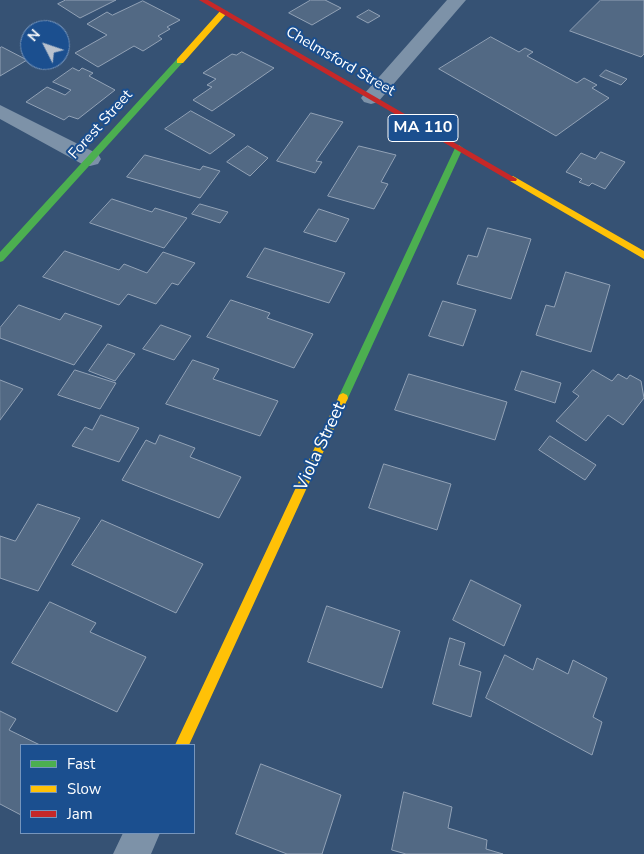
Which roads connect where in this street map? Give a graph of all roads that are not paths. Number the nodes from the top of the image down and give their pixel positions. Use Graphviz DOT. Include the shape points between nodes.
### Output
graph roads {
  1 [pos="203,0"];
  2 [pos="457,0"];
  3 [pos="224,12"];
  4 [pos="371,98"];
  5 [pos="0,112"];
  6 [pos="459,148"];
  7 [pos="90,159"];
  8 [pos="644,255"];
  9 [pos="0,258"];
  10 [pos="182,744"];
  11 [pos="142,834"];
  12 [pos="132,854"];
  1 -- 3 [label="street, Chelmsford Street / MA 110"];
  2 -- 4 [label="street"];
  3 -- 4 [label="street, Chelmsford Street / MA 110"];
  3 -- 7 [label="street, Forest Street"];
  4 -- 6 [label="street, Chelmsford Street / MA 110"];
  5 -- 7 [label="street"];
  6 -- 8 [label="street, Chelmsford Street / MA 110"];
  6 -- 10 [label="street, Viola Street"];
  7 -- 9 [label="street, Forest Street"];
  11 -- 12 [label="street"];
}
